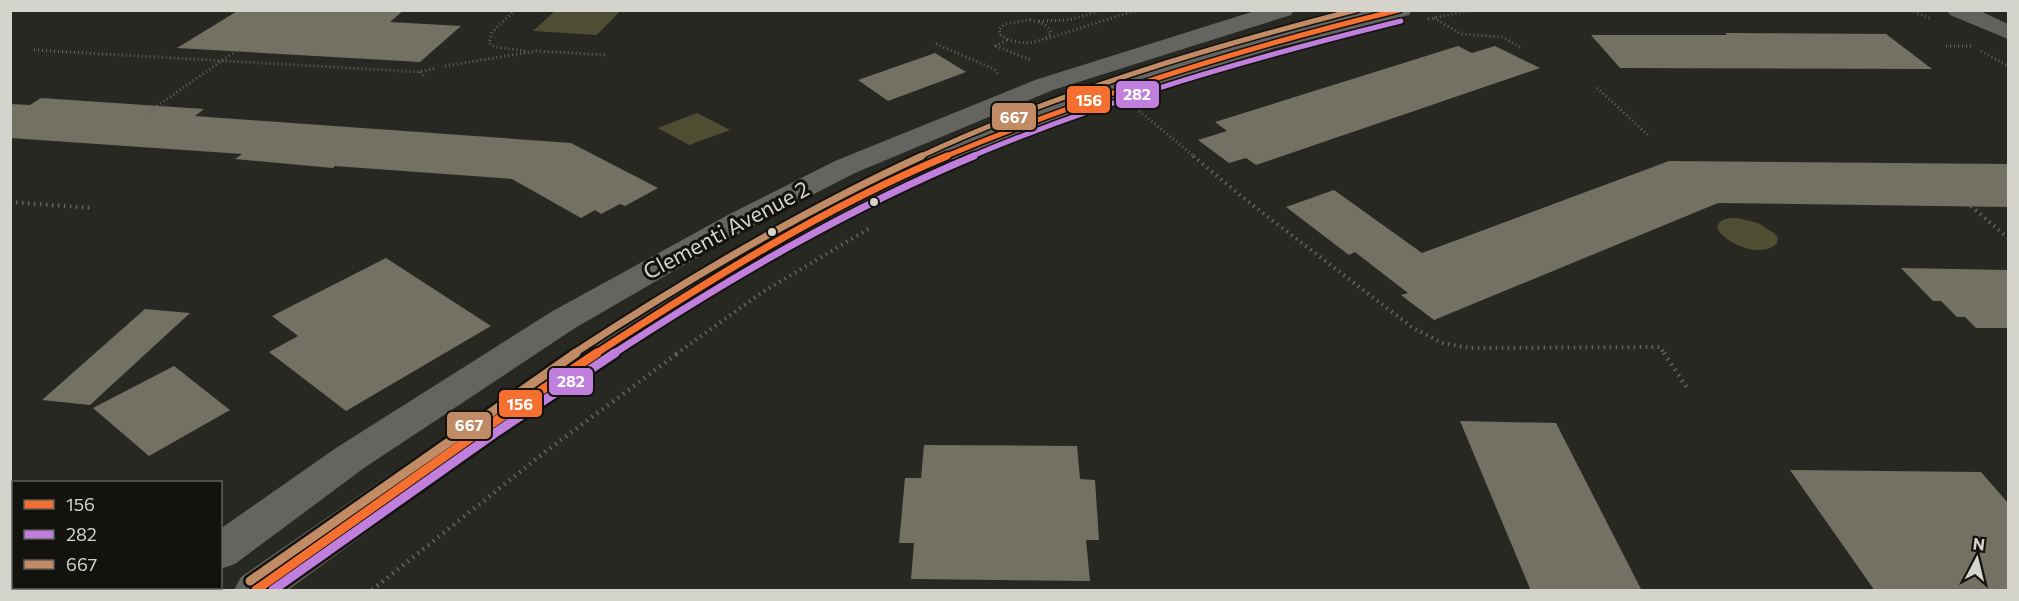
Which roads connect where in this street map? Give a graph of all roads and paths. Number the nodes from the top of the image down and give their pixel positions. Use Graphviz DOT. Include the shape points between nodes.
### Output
graph roads {
  1 [pos="515,10"];
  2 [pos="1103,10"];
  3 [pos="1137,10"];
  4 [pos="1401,10"];
  5 [pos="1958,10"];
  6 [pos="1974,10"];
  7 [pos="1282,11"];
  8 [pos="1434,17"];
  9 [pos="1030,20"];
  10 [pos="2008,32"];
  11 [pos="1045,39"];
  12 [pos="1189,39"];
  13 [pos="1008,40"];
  14 [pos="1946,46"];
  15 [pos="1974,46"];
  16 [pos="1522,48"];
  17 [pos="34,50"];
  18 [pos="236,51"];
  19 [pos="536,51"];
  20 [pos="607,56"];
  21 [pos="1222,58"];
  22 [pos="222,61"];
  23 [pos="1033,62"];
  24 [pos="445,66"];
  25 [pos="436,68"];
  26 [pos="420,72"];
  27 [pos="425,77"];
  28 [pos="1597,88"];
  29 [pos="1134,107"];
  30 [pos="147,113"];
  31 [pos="1648,135"];
  32 [pos="10,202"];
  33 [pos="1971,206"];
  34 [pos="92,208"];
  35 [pos="878,223"];
  36 [pos="2008,238"];
  37 [pos="1687,388"];
  38 [pos="222,551"];
  39 [pos="256,591"];
  40 [pos="372,591"];
  1 -- 19 [label="path" via="492,32 489,44"];
  2 -- 9 [label="path" via="1069,20"];
  3 -- 11 [label="path"];
  4 -- 21 [label="main road, Clementi Avenue 2"];
  5 -- 10 [label="main road"];
  6 -- 10 [label="main road"];
  7 -- 12 [label="main road, Clementi Avenue 2"];
  8 -- 16 [label="path" via="1461,34 1502,37"];
  9 -- 11 [label="path" via="1049,28 1051,34"];
  9 -- 13 [label="path" via="1005,24 999,29 1000,35"];
  11 -- 13 [label="path"];
  12 -- 21 [label="main road" via="1213,46"];
  12 -- 38 [label="main road, Clementi Avenue 2" via="1044,85 845,167 737,222 563,320 350,458"];
  13 -- 23 [label="path" via="996,46"];
  14 -- 15 [label="path"];
  17 -- 22 [label="path"];
  18 -- 22 [label="path"];
  19 -- 20 [label="path"];
  19 -- 24 [label="path"];
  21 -- 39 [label="main road, Clementi Avenue 2" via="1024,124 877,188 774,243 608,343"];
  22 -- 26 [label="path"];
  22 -- 30 [label="path"];
  25 -- 26 [label="path"];
  26 -- 27 [label="path"];
  28 -- 31 [label="path"];
  29 -- 37 [label="path" via="1269,218 1413,328 1443,343 1469,348 1660,347"];
  32 -- 34 [label="path"];
  33 -- 36 [label="path"];
  35 -- 40 [label="path" via="760,293 716,324 545,452"];
}
